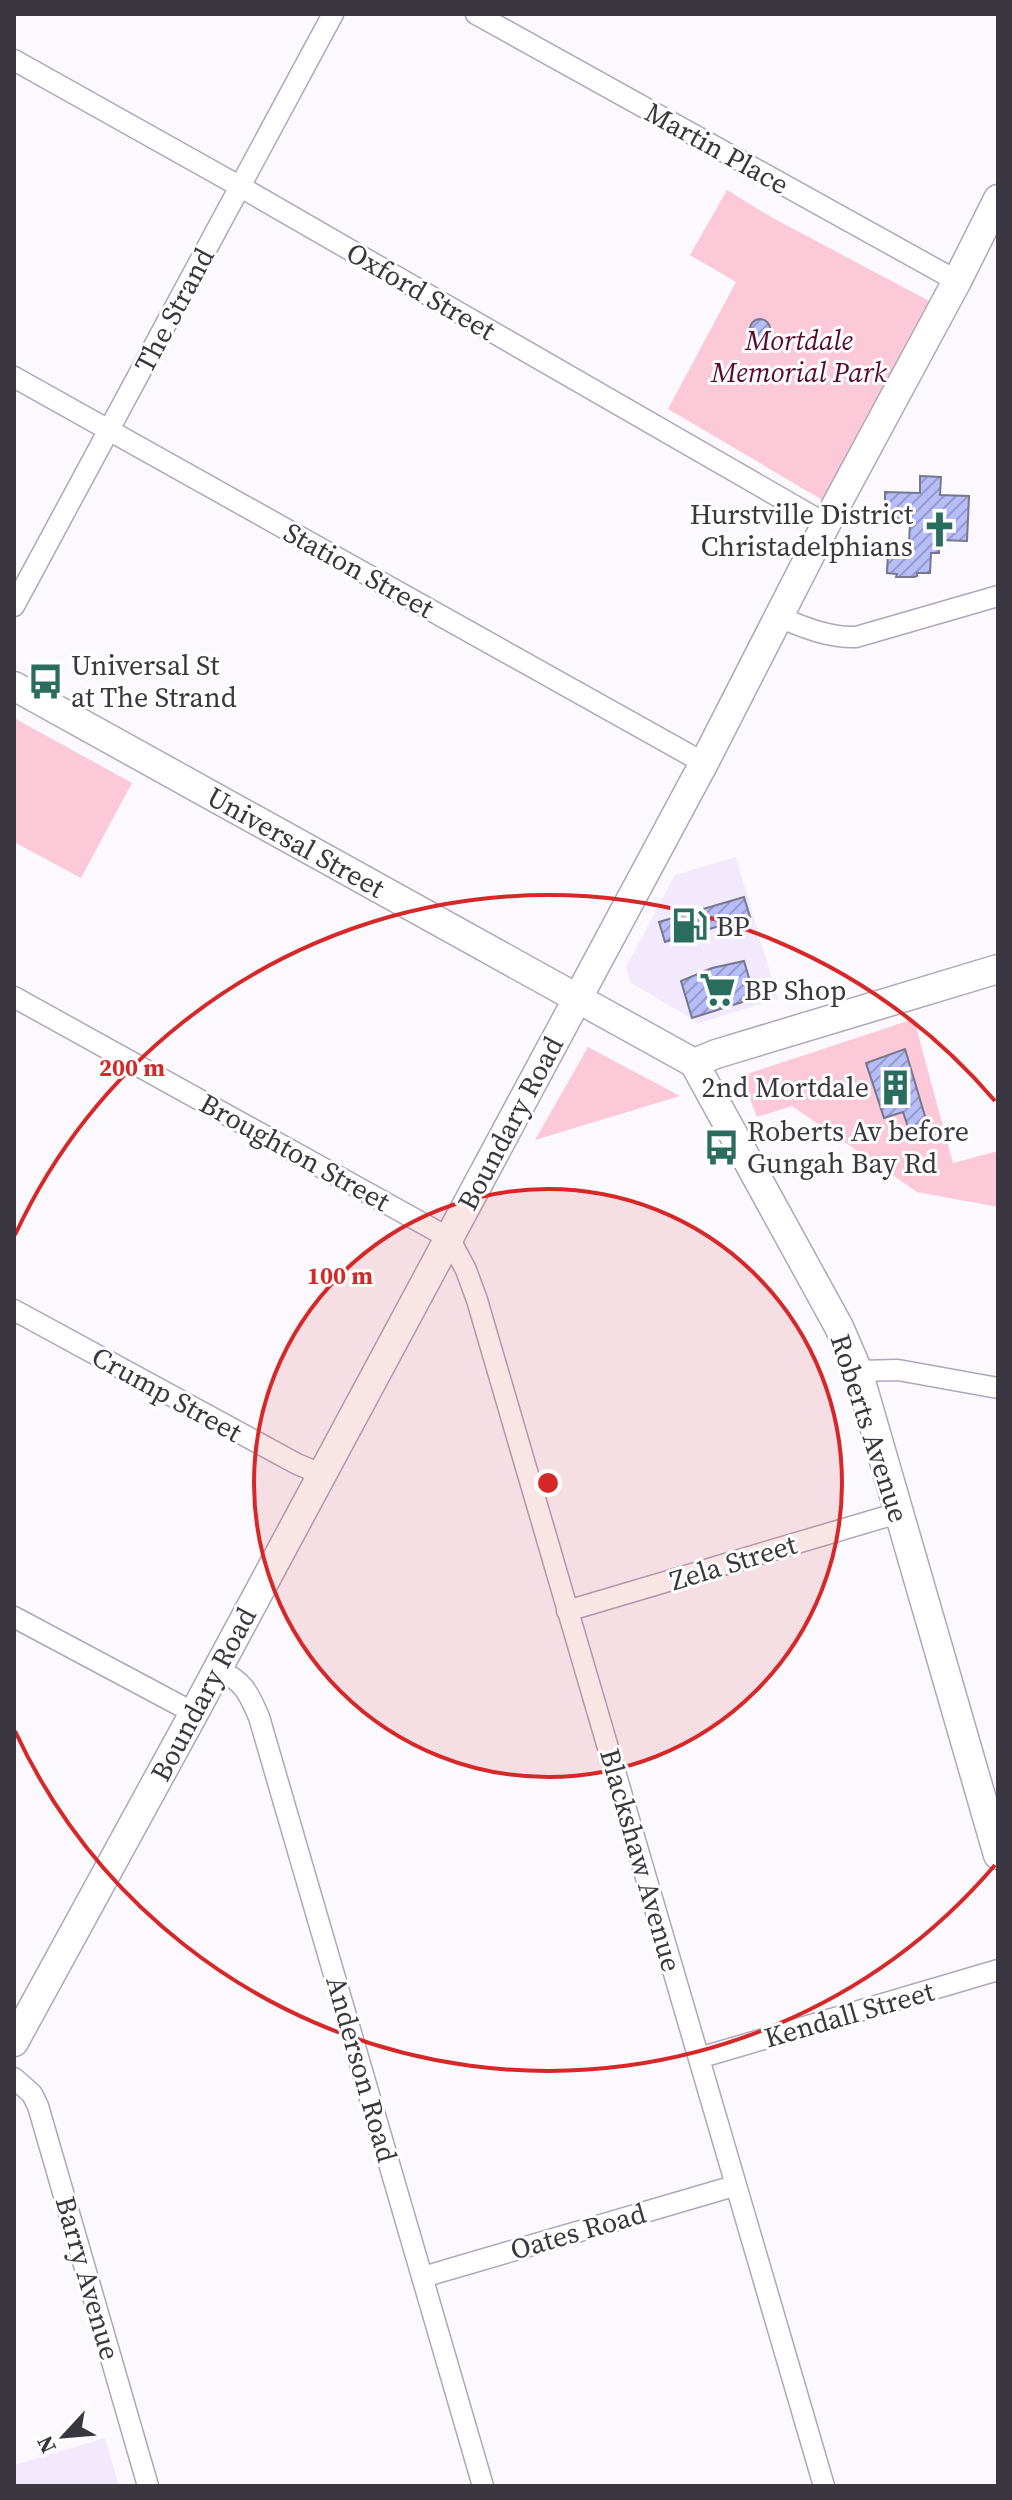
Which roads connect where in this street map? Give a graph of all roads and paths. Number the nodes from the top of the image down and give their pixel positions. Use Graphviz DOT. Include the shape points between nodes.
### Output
graph roads {
  1 [pos="333,14"];
  2 [pos="476,14"];
  3 [pos="14,60"];
  4 [pos="239,186"];
  5 [pos="995,211"];
  6 [pos="957,281"];
  7 [pos="14,377"];
  8 [pos="109,431"];
  9 [pos="826,524"];
  10 [pos="998,596"];
  11 [pos="14,606"];
  12 [pos="778,617"];
  13 [pos="14,686"];
  14 [pos="704,763"];
  15 [pos="998,969"];
  16 [pos="14,997"];
  17 [pos="577,998"];
  18 [pos="694,1063"];
  19 [pos="449,1238"];
  20 [pos="14,1310"];
  21 [pos="858,1371"];
  22 [pos="998,1388"];
  23 [pos="321,1474"];
  24 [pos="898,1513"];
  25 [pos="567,1611"];
  26 [pos="14,1617"];
  27 [pos="217,1669"];
  28 [pos="194,1713"];
  29 [pos="998,1855"];
  30 [pos="998,1970"];
  31 [pos="14,2042"];
  32 [pos="699,2058"];
  33 [pos="14,2078"];
  34 [pos="734,2186"];
  35 [pos="423,2277"];
  36 [pos="148,2486"];
  37 [pos="483,2486"];
  38 [pos="824,2486"];
  1 -- 4 [label="street, The Strand"];
  2 -- 6 [label="street, Martin Place"];
  3 -- 4 [label="street, Oxford Street"];
  4 -- 8 [label="street, The Strand"];
  4 -- 9 [label="street, Oxford Street"];
  5 -- 6 [label="main road, Boundary Road"];
  6 -- 9 [label="main road, Boundary Road"];
  7 -- 8 [label="street, Station Street"];
  8 -- 11 [label="street, The Strand"];
  8 -- 14 [label="street, Station Street"];
  9 -- 12 [label="main road, Boundary Road"];
  10 -- 12 [label="street" via="856,637 820,633"];
  12 -- 14 [label="main road, Boundary Road"];
  13 -- 17 [label="main road, Universal Street"];
  14 -- 17 [label="main road, Boundary Road"];
  15 -- 18 [label="main road"];
  16 -- 19 [label="street, Broughton Street"];
  17 -- 18 [label="main road"];
  17 -- 19 [label="main road, Boundary Road"];
  18 -- 21 [label="main road, Roberts Avenue"];
  19 -- 23 [label="main road, Boundary Road"];
  19 -- 25 [label="street, Blackshaw Avenue" via="477,1300"];
  20 -- 23 [label="street, Crump Street"];
  21 -- 22 [label="street" via="898,1370"];
  21 -- 24 [label="main road, Roberts Avenue"];
  23 -- 27 [label="main road, Boundary Road"];
  24 -- 25 [label="street, Zela Street"];
  24 -- 29 [label="main road, Roberts Avenue"];
  25 -- 32 [label="street, Blackshaw Avenue"];
  26 -- 28 [label="street"];
  27 -- 28 [label="main road, Boundary Road"];
  27 -- 35 [label="street, Anderson Road" via="245,1687 259,1717"];
  28 -- 31 [label="main road, Boundary Road"];
  30 -- 32 [label="street, Kendall Street"];
  32 -- 34 [label="street, Blackshaw Avenue"];
  33 -- 36 [label="street, Barry Avenue" via="38,2106"];
  34 -- 35 [label="street, Oates Road"];
  34 -- 38 [label="street, Blackshaw Avenue"];
  35 -- 37 [label="street, Anderson Road"];
}
